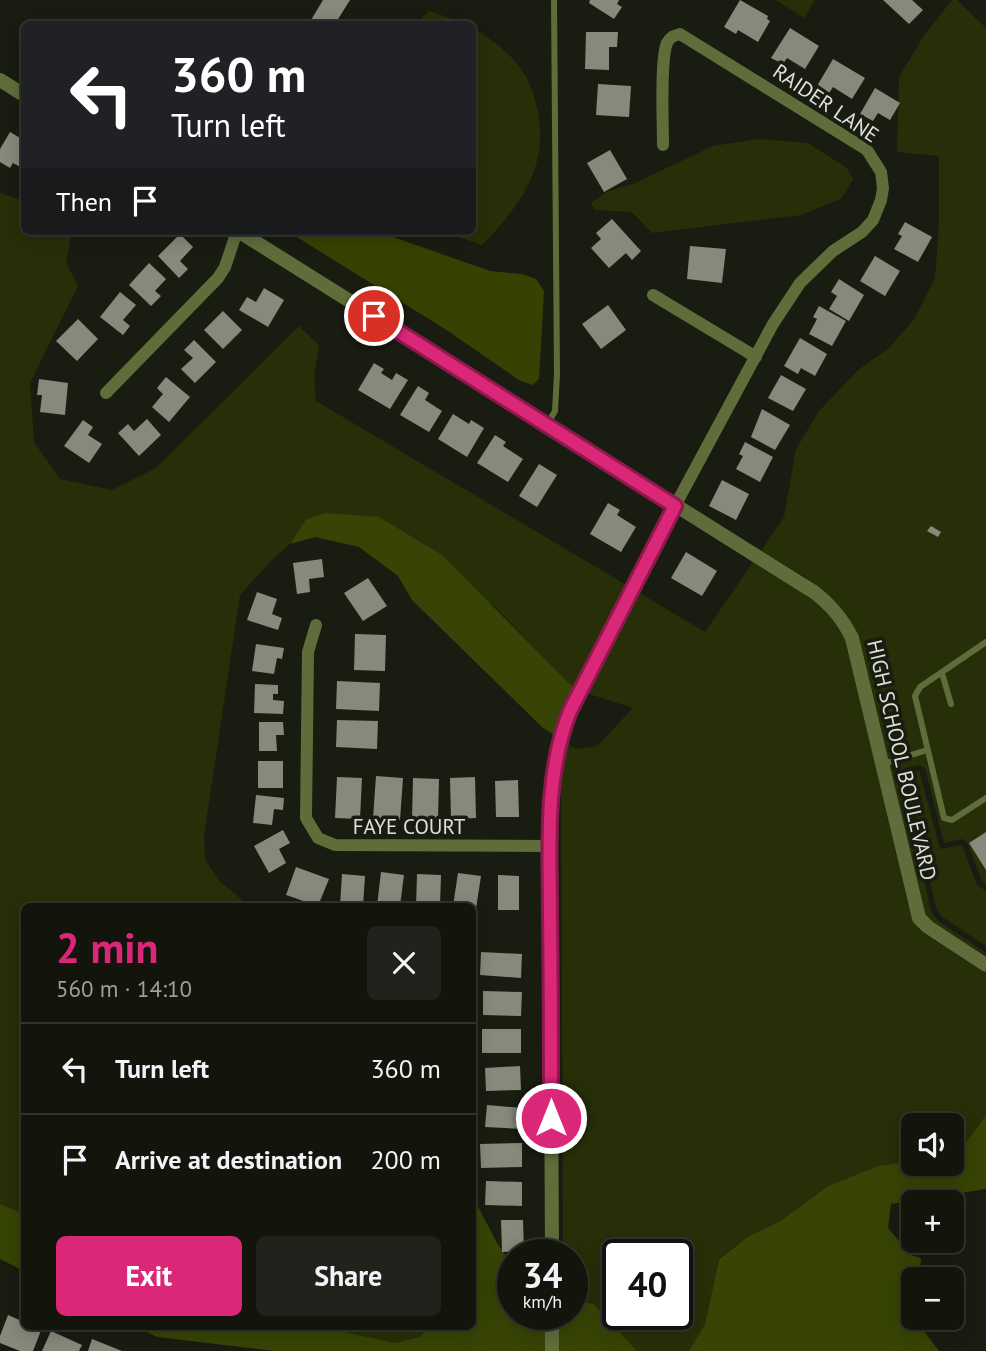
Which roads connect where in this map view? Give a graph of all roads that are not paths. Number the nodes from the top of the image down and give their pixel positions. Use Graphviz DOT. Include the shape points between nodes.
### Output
graph roads {
  1 [pos="554,0"];
  2 [pos="0,80"];
  3 [pos="21,93"];
  4 [pos="663,145"];
  5 [pos="236,235"];
  6 [pos="243,235"];
  7 [pos="653,295"];
  8 [pos="756,357"];
  9 [pos="106,393"];
  10 [pos="547,425"];
  11 [pos="675,506"];
  12 [pos="316,625"];
  13 [pos="986,642"];
  14 [pos="942,673"];
  15 [pos="951,704"];
  16 [pos="927,750"];
  17 [pos="883,764"];
  18 [pos="986,798"];
  19 [pos="550,846"];
  20 [pos="986,965"];
  21 [pos="552,1239"];
  22 [pos="552,1330"];
  23 [pos="552,1351"];
  1 -- 10 [label="lane" via="557,384 555,411"];
  2 -- 3 [label="street"];
  4 -- 8 [label="street, RAIDER LANE" via="664,55 668,40 680,34 857,142 881,172 881,200 873,220 800,283"];
  5 -- 9 [label="street" via="218,278"];
  6 -- 10 [label="street, HIGH SCHOOL BOULEVARD"];
  7 -- 8 [label="street"];
  8 -- 11 [label="street, RAIDER LANE"];
  10 -- 11 [label="street, HIGH SCHOOL BOULEVARD"];
  11 -- 17 [label="street, HIGH SCHOOL BOULEVARD" via="814,592 843,619 852,638"];
  11 -- 19 [label="street" via="559,739 552,780"];
  12 -- 19 [label="street, FAYE COURT" via="308,652 306,818 318,838 335,845"];
  13 -- 14 [label="lane"];
  14 -- 15 [label="lane"];
  14 -- 16 [label="lane" via="920,687 915,696"];
  16 -- 17 [label="lane"];
  16 -- 18 [label="lane" via="944,818 952,820"];
  17 -- 20 [label="street, HIGH SCHOOL BOULEVARD" via="919,918"];
  19 -- 21 [label="street"];
  22 -- 23 [label="street"];
}
